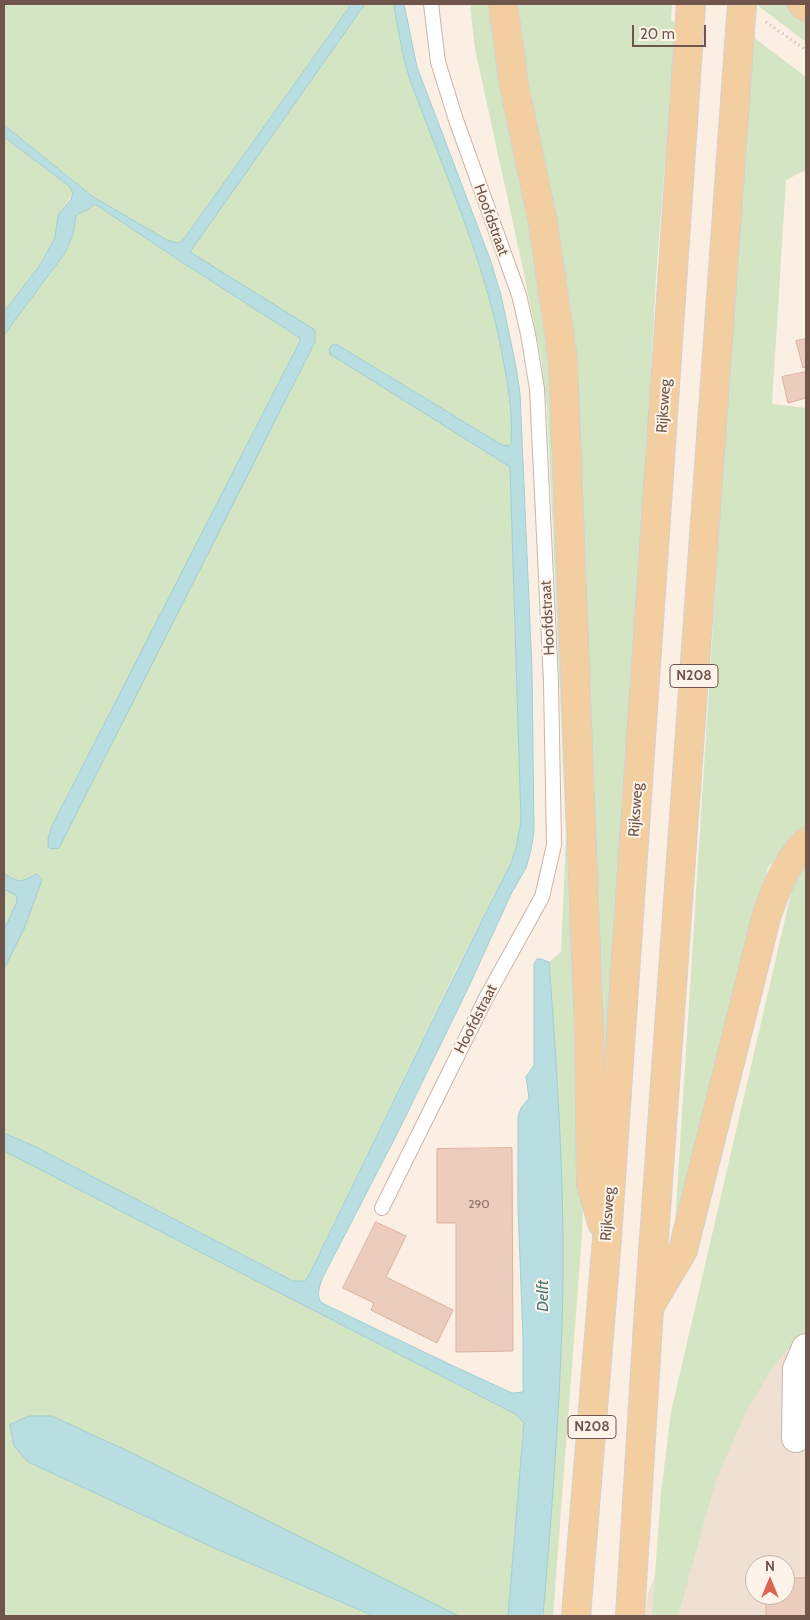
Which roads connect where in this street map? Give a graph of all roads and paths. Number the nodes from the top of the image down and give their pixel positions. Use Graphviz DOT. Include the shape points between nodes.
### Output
graph roads {
  1 [pos="431,4"];
  2 [pos="503,4"];
  3 [pos="802,4"];
  4 [pos="806,7"];
  5 [pos="752,12"];
  6 [pos="691,15"];
  7 [pos="806,50"];
  8 [pos="806,842"];
  9 [pos="382,1208"];
  10 [pos="607,1238"];
  11 [pos="649,1308"];
  12 [pos="806,1348"];
  13 [pos="796,1438"];
  14 [pos="576,1616"];
  15 [pos="630,1616"];
  1 -- 9 [label="lane, Hoofdstraat" via="438,62 519,295 537,389 551,672 554,845 542,897 486,998"];
  2 -- 10 [label="main road, N208" via="514,85 542,223 563,360 589,1031 591,1184"];
  3 -- 4 [label="main road"];
  5 -- 7 [label="path"];
  5 -- 11 [label="main road, N208, bridge" via="739,45"];
  6 -- 10 [label="main road, Rijksweg / N208"];
  8 -- 11 [label="main road, N208" via="786,869 773,895 683,1250"];
  10 -- 14 [label="main road, Rijksweg / N208"];
  11 -- 15 [label="main road, N208"];
  12 -- 13 [label="street" via="798,1369"];
}
